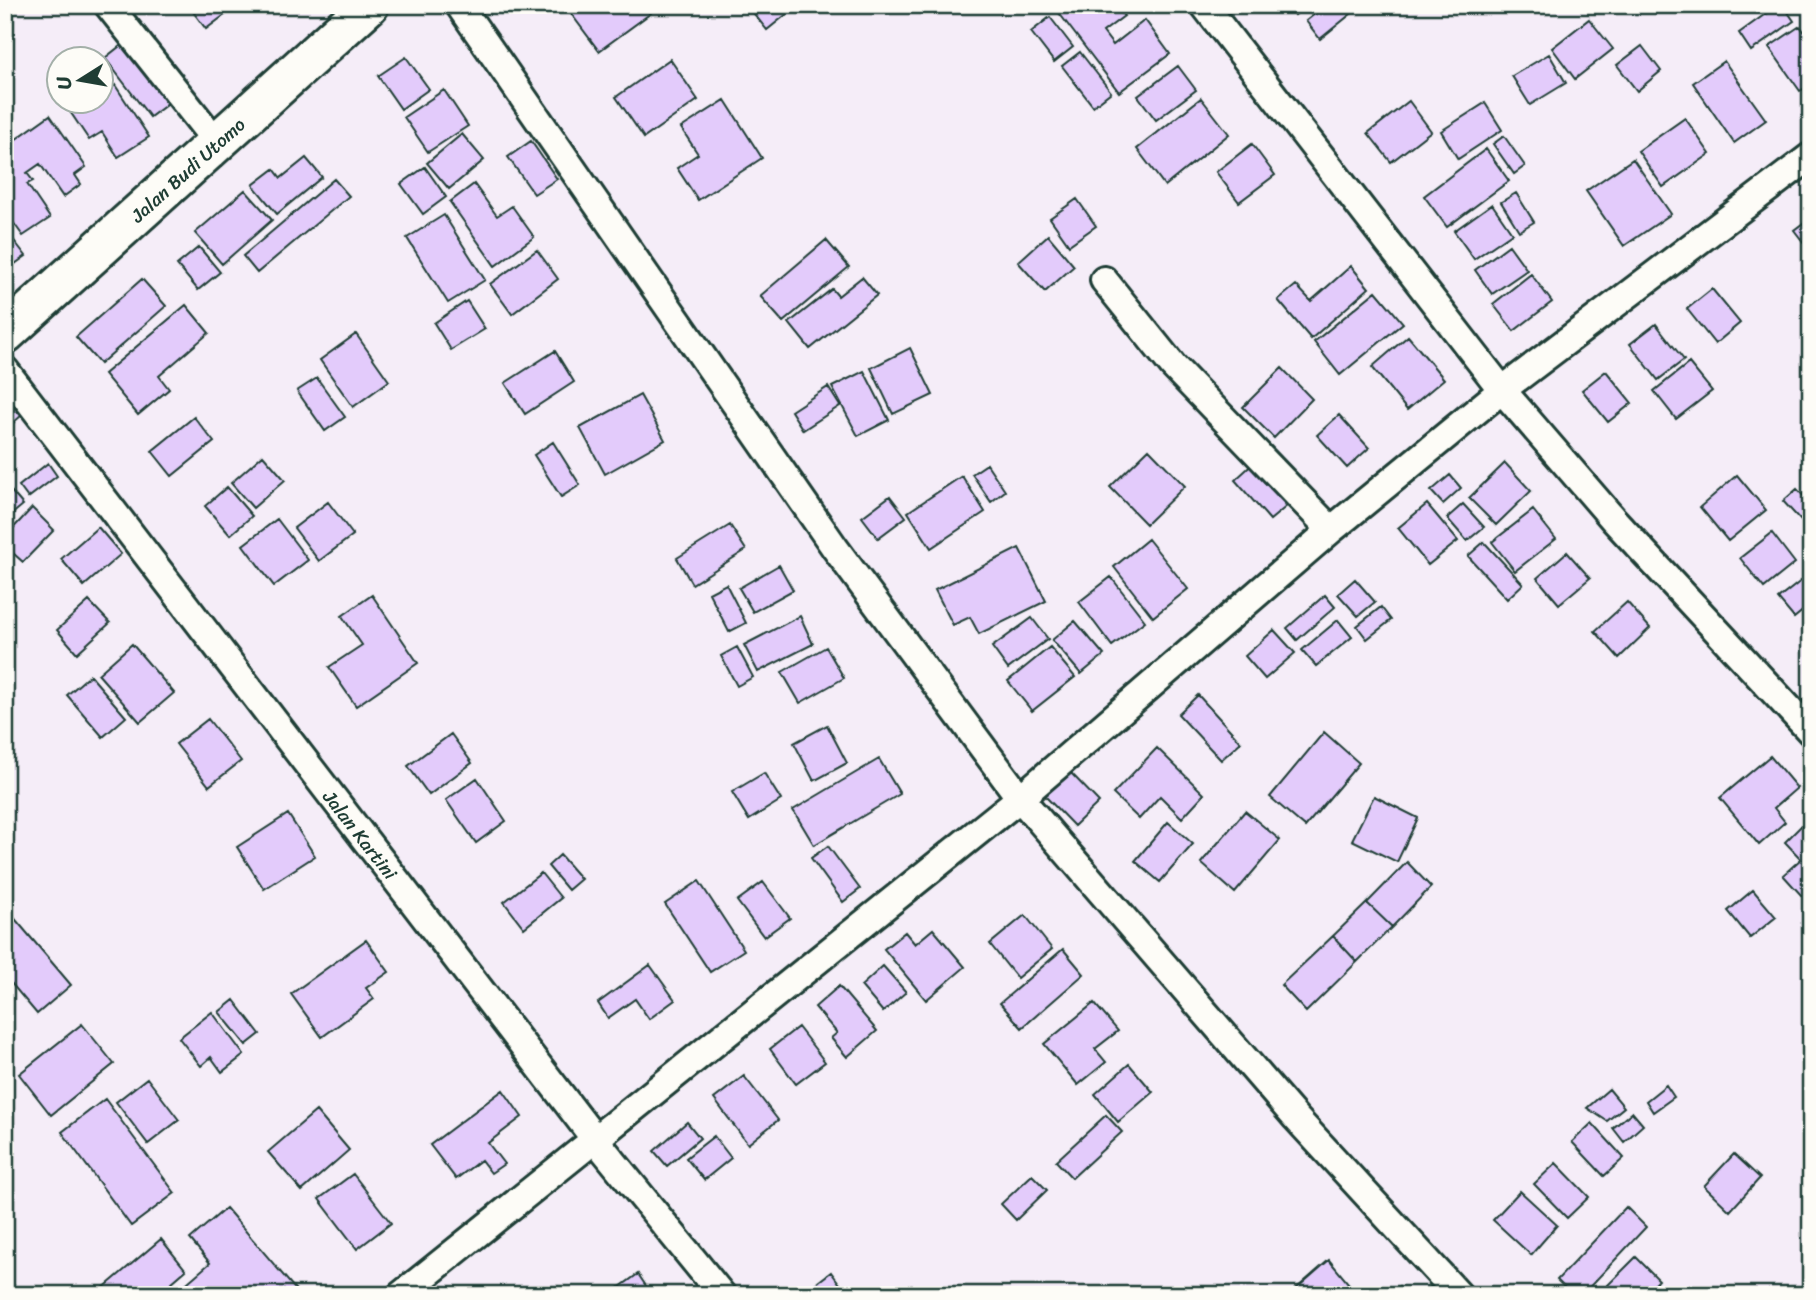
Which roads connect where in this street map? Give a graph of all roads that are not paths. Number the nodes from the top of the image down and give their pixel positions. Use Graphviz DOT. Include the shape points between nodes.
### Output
graph roads {
  1 [pos="108,5"];
  2 [pos="369,5"];
  3 [pos="459,5"];
  4 [pos="1204,5"];
  5 [pos="218,144"];
  6 [pos="1811,156"];
  7 [pos="1104,280"];
  8 [pos="5,334"];
  9 [pos="5,370"];
  10 [pos="1502,390"];
  11 [pos="1331,530"];
  12 [pos="1811,732"];
  13 [pos="1020,799"];
  14 [pos="594,1138"];
  15 [pos="401,1295"];
  16 [pos="722,1295"];
  17 [pos="1458,1295"];
  1 -- 5 [label="street"];
  2 -- 5 [label="main road, Jalan Budi Utomo"];
  3 -- 13 [label="street" via="835,548"];
  4 -- 10 [label="street"];
  5 -- 8 [label="main road, Jalan Budi Utomo"];
  6 -- 10 [label="street"];
  7 -- 11 [label="street" via="1173,366"];
  9 -- 14 [label="street, Jalan Kartini"];
  10 -- 11 [label="street"];
  10 -- 12 [label="street" via="1614,520"];
  11 -- 13 [label="street"];
  13 -- 14 [label="street"];
  13 -- 17 [label="street" via="1296,1118"];
  14 -- 15 [label="street"];
  14 -- 16 [label="street, Jalan Kartini"];
}
